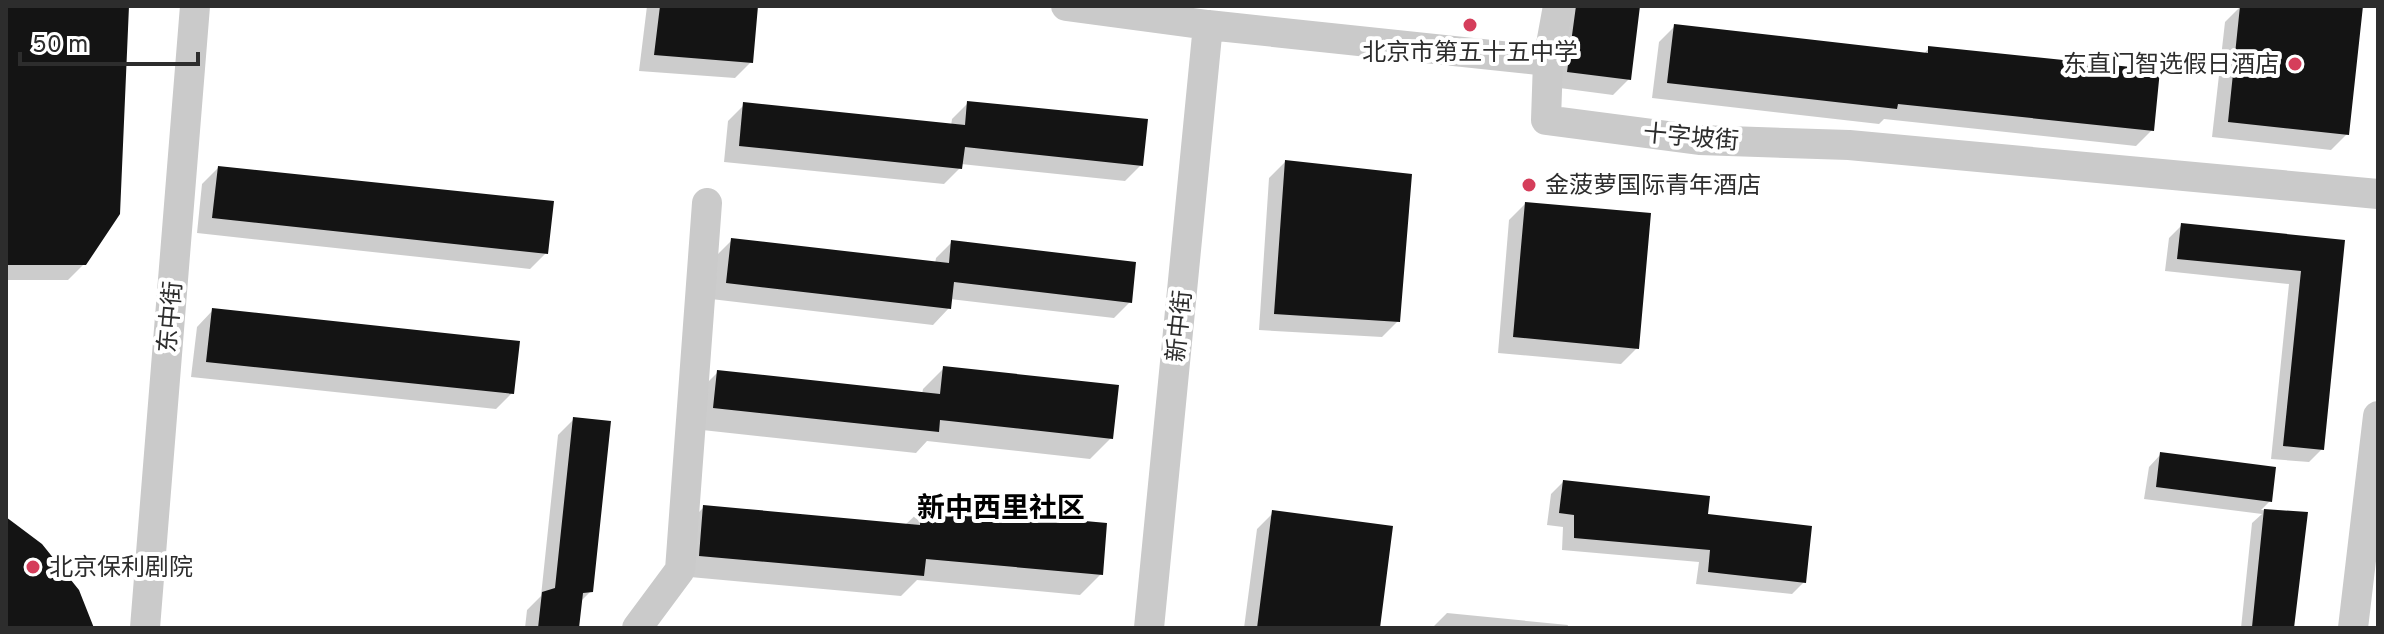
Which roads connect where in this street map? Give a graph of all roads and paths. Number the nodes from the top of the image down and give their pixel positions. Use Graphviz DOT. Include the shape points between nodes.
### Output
graph roads {
  1 [pos="195,6"];
  2 [pos="1066,6"];
  3 [pos="1558,6"];
  4 [pos="1208,25"];
  5 [pos="1548,61"];
  6 [pos="2378,194"];
  7 [pos="707,203"];
  8 [pos="2378,416"];
  9 [pos="145,628"];
  10 [pos="637,628"];
  11 [pos="1149,628"];
  12 [pos="2353,628"];
  1 -- 9 [label="street, 东中街"];
  2 -- 4 [label="street"];
  3 -- 5 [label="street"];
  4 -- 5 [label="street"];
  4 -- 11 [label="street, 新中街"];
  5 -- 6 [label="street, 十字坡街" via="1546,120 1699,140 1849,145"];
  7 -- 10 [label="street" via="680,570"];
  8 -- 12 [label="street"];
}
